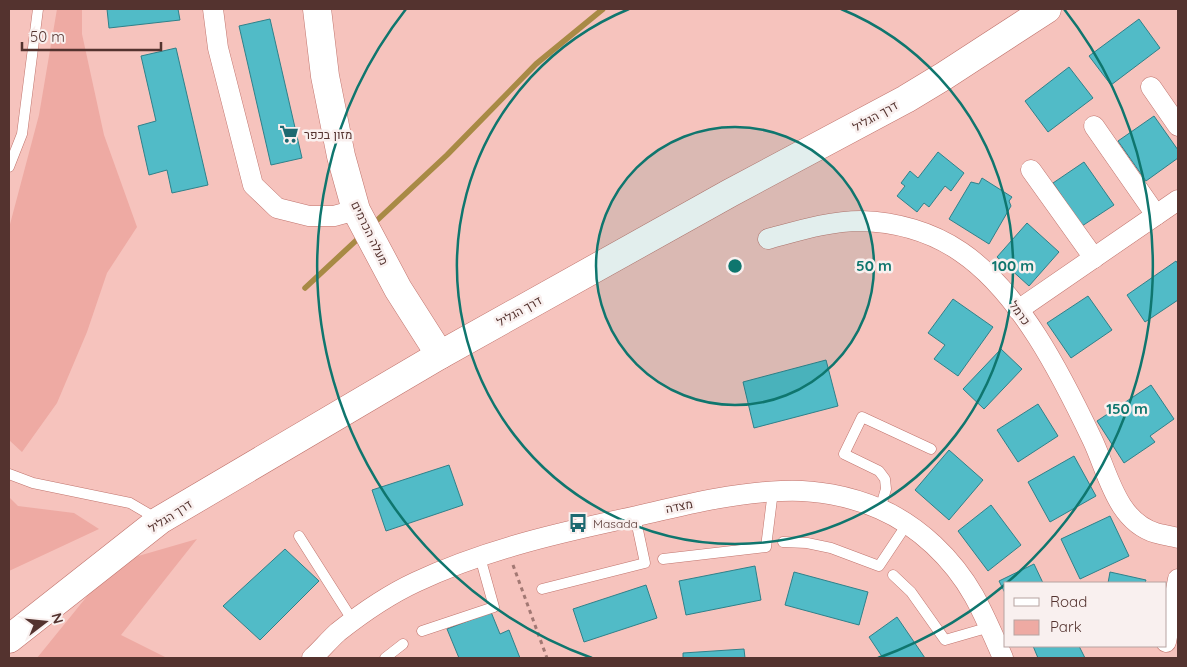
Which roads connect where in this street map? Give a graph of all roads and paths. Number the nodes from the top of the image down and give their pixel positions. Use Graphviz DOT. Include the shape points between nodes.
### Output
graph roads {
  1 [pos="38,9"];
  2 [pos="213,9"];
  3 [pos="317,9"];
  4 [pos="1047,9"];
  5 [pos="1151,87"];
  6 [pos="1094,126"];
  7 [pos="1178,126"];
  8 [pos="9,167"];
  9 [pos="1031,170"];
  10 [pos="1178,200"];
  11 [pos="356,210"];
  12 [pos="1156,215"];
  13 [pos="768,239"];
  14 [pos="1094,258"];
  15 [pos="1018,310"];
  16 [pos="440,355"];
  17 [pos="931,449"];
  18 [pos="9,474"];
  19 [pos="772,492"];
  20 [pos="880,509"];
  21 [pos="635,516"];
  22 [pos="160,520"];
  23 [pos="907,524"];
  24 [pos="299,536"];
  25 [pos="1178,538"];
  26 [pos="783,542"];
  27 [pos="507,547"];
  28 [pos="480,557"];
  29 [pos="662,560"];
  30 [pos="893,575"];
  31 [pos="1178,579"];
  32 [pos="542,589"];
  33 [pos="353,621"];
  34 [pos="990,627"];
  35 [pos="422,631"];
  36 [pos="1167,634"];
  37 [pos="9,638"];
  38 [pos="404,644"];
  39 [pos="312,658"];
  40 [pos="385,658"];
  41 [pos="547,658"];
  42 [pos="1003,658"];
  1 -- 8 [label="lane" via="22,134"];
  2 -- 11 [label="street" via="218,48 253,185 277,208 309,216 334,216"];
  3 -- 11 [label="street, מעלה הכרמים" via="325,76"];
  4 -- 16 [label="street, דרך הגליל" via="887,110 730,193"];
  5 -- 7 [label="street"];
  6 -- 12 [label="street"];
  9 -- 14 [label="street"];
  10 -- 12 [label="street"];
  11 -- 16 [label="street, מעלה הכרמים" via="398,289"];
  12 -- 14 [label="street"];
  13 -- 15 [label="street, כרמל" via="817,225 860,221 898,225 932,235 961,252 986,273"];
  14 -- 15 [label="street"];
  15 -- 25 [label="street, כרמל" via="1068,392 1124,510 1148,530"];
  16 -- 22 [label="street, דרך הגליל"];
  17 -- 20 [label="lane" via="862,417 844,454 879,472 885,479 886,489"];
  18 -- 22 [label="lane" via="33,483 130,503"];
  19 -- 20 [label="street, מצדה" via="818,492"];
  19 -- 21 [label="street, מצדה" via="745,493"];
  19 -- 29 [label="lane" via="766,546"];
  20 -- 23 [label="street, מצדה"];
  21 -- 27 [label="street, מצדה"];
  21 -- 32 [label="lane" via="645,563"];
  22 -- 37 [label="street, דרך הגליל"];
  23 -- 26 [label="lane" via="879,566 831,548"];
  23 -- 34 [label="street, מצדה" via="932,543 954,567"];
  24 -- 33 [label="lane"];
  27 -- 28 [label="street, מצדה"];
  27 -- 41 [label="path"];
  28 -- 33 [label="street, מצדה" via="416,582 374,605"];
  28 -- 35 [label="lane" via="494,607"];
  30 -- 34 [label="lane" via="911,592 945,640"];
  31 -- 36 [label="street"];
  33 -- 39 [label="street, מצדה"];
  34 -- 42 [label="street, מצדה"];
  38 -- 40 [label="lane"];
}
